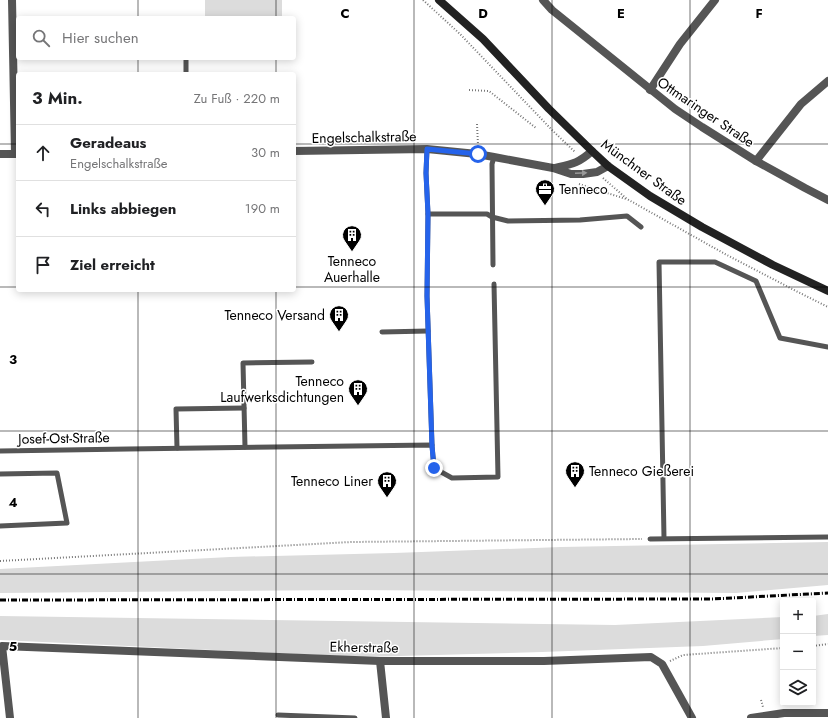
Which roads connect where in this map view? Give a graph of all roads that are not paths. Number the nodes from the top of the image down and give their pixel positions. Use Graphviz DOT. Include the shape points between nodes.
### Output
graph roads {
  1 [pos="12,0"];
  2 [pos="439,0"];
  3 [pos="543,0"];
  4 [pos="715,0"];
  5 [pos="186,60"];
  6 [pos="186,72"];
  7 [pos="828,81"];
  8 [pos="650,90"];
  9 [pos="16,123"];
  10 [pos="427,149"];
  11 [pos="296,151"];
  12 [pos="592,152"];
  13 [pos="0,154"];
  14 [pos="16,154"];
  15 [pos="494,157"];
  16 [pos="756,161"];
  17 [pos="608,166"];
  18 [pos="553,168"];
  19 [pos="828,200"];
  20 [pos="428,214"];
  21 [pos="492,217"];
  22 [pos="641,226"];
  23 [pos="493,265"];
  24 [pos="494,284"];
  25 [pos="828,291"];
  26 [pos="428,331"];
  27 [pos="382,332"];
  28 [pos="828,347"];
  29 [pos="312,362"];
  30 [pos="244,408"];
  31 [pos="432,446"];
  32 [pos="245,447"];
  33 [pos="177,448"];
  34 [pos="0,451"];
  35 [pos="0,474"];
  36 [pos="0,526"];
  37 [pos="828,537"];
  38 [pos="664,538"];
  39 [pos="650,539"];
  40 [pos="380,661"];
  41 [pos="828,713"];
  42 [pos="278,715"];
  43 [pos="10,718"];
  44 [pos="355,718"];
  45 [pos="386,718"];
  46 [pos="692,718"];
  47 [pos="751,718"];
  1 -- 9 [label="street"];
  2 -- 12 [label="main road, Münchner Straße" via="483,39"];
  3 -- 8 [label="street, Ottmaringer Straße"];
  4 -- 8 [label="street" via="680,44"];
  5 -- 6 [label="lane"];
  7 -- 16 [label="street" via="800,104"];
  8 -- 16 [label="street, Ottmaringer Straße" via="675,110"];
  10 -- 11 [label="street, Engelschalkstraße"];
  10 -- 15 [label="street, Engelschalkstraße"];
  10 -- 20 [label="lane"];
  12 -- 17 [label="main road, Münchner Straße"];
  12 -- 18 [label="street, Engelschalkstraße" via="573,164"];
  13 -- 14 [label="street"];
  15 -- 18 [label="street, Engelschalkstraße"];
  15 -- 21 [label="lane"];
  16 -- 19 [label="street, Ottmaringer Straße"];
  18 -- 17 [label="street, Engelschalkstraße, one-way" via="571,174 583,174 597,172"];
  17 -- 25 [label="main road, Münchner Straße" via="650,196 702,227"];
  20 -- 21 [label="lane" via="487,214"];
  20 -- 26 [label="lane"];
  21 -- 22 [label="lane" via="508,221 580,220 627,216"];
  21 -- 23 [label="lane"];
  24 -- 31 [label="lane" via="498,477 452,478 434,468"];
  26 -- 27 [label="lane"];
  26 -- 31 [label="lane"];
  28 -- 38 [label="lane" via="780,338 756,281 714,262 659,262"];
  29 -- 30 [label="lane" via="243,363"];
  30 -- 32 [label="lane"];
  30 -- 33 [label="lane" via="176,409"];
  31 -- 32 [label="lane, Josef-Ost-Straße"];
  32 -- 33 [label="lane, Josef-Ost-Straße"];
  33 -- 34 [label="lane, Josef-Ost-Straße"];
  35 -- 36 [label="lane" via="57,472 67,523"];
  37 -- 38 [label="lane"];
  38 -- 39 [label="lane"];
  40 -- 43 [label="street, Ekherstraße" via="2,646"];
  40 -- 45 [label="street"];
  40 -- 46 [label="street, Ekherstraße" via="544,661 651,657 662,664"];
  41 -- 47 [label="street"];
  42 -- 44 [label="lane"];
}
